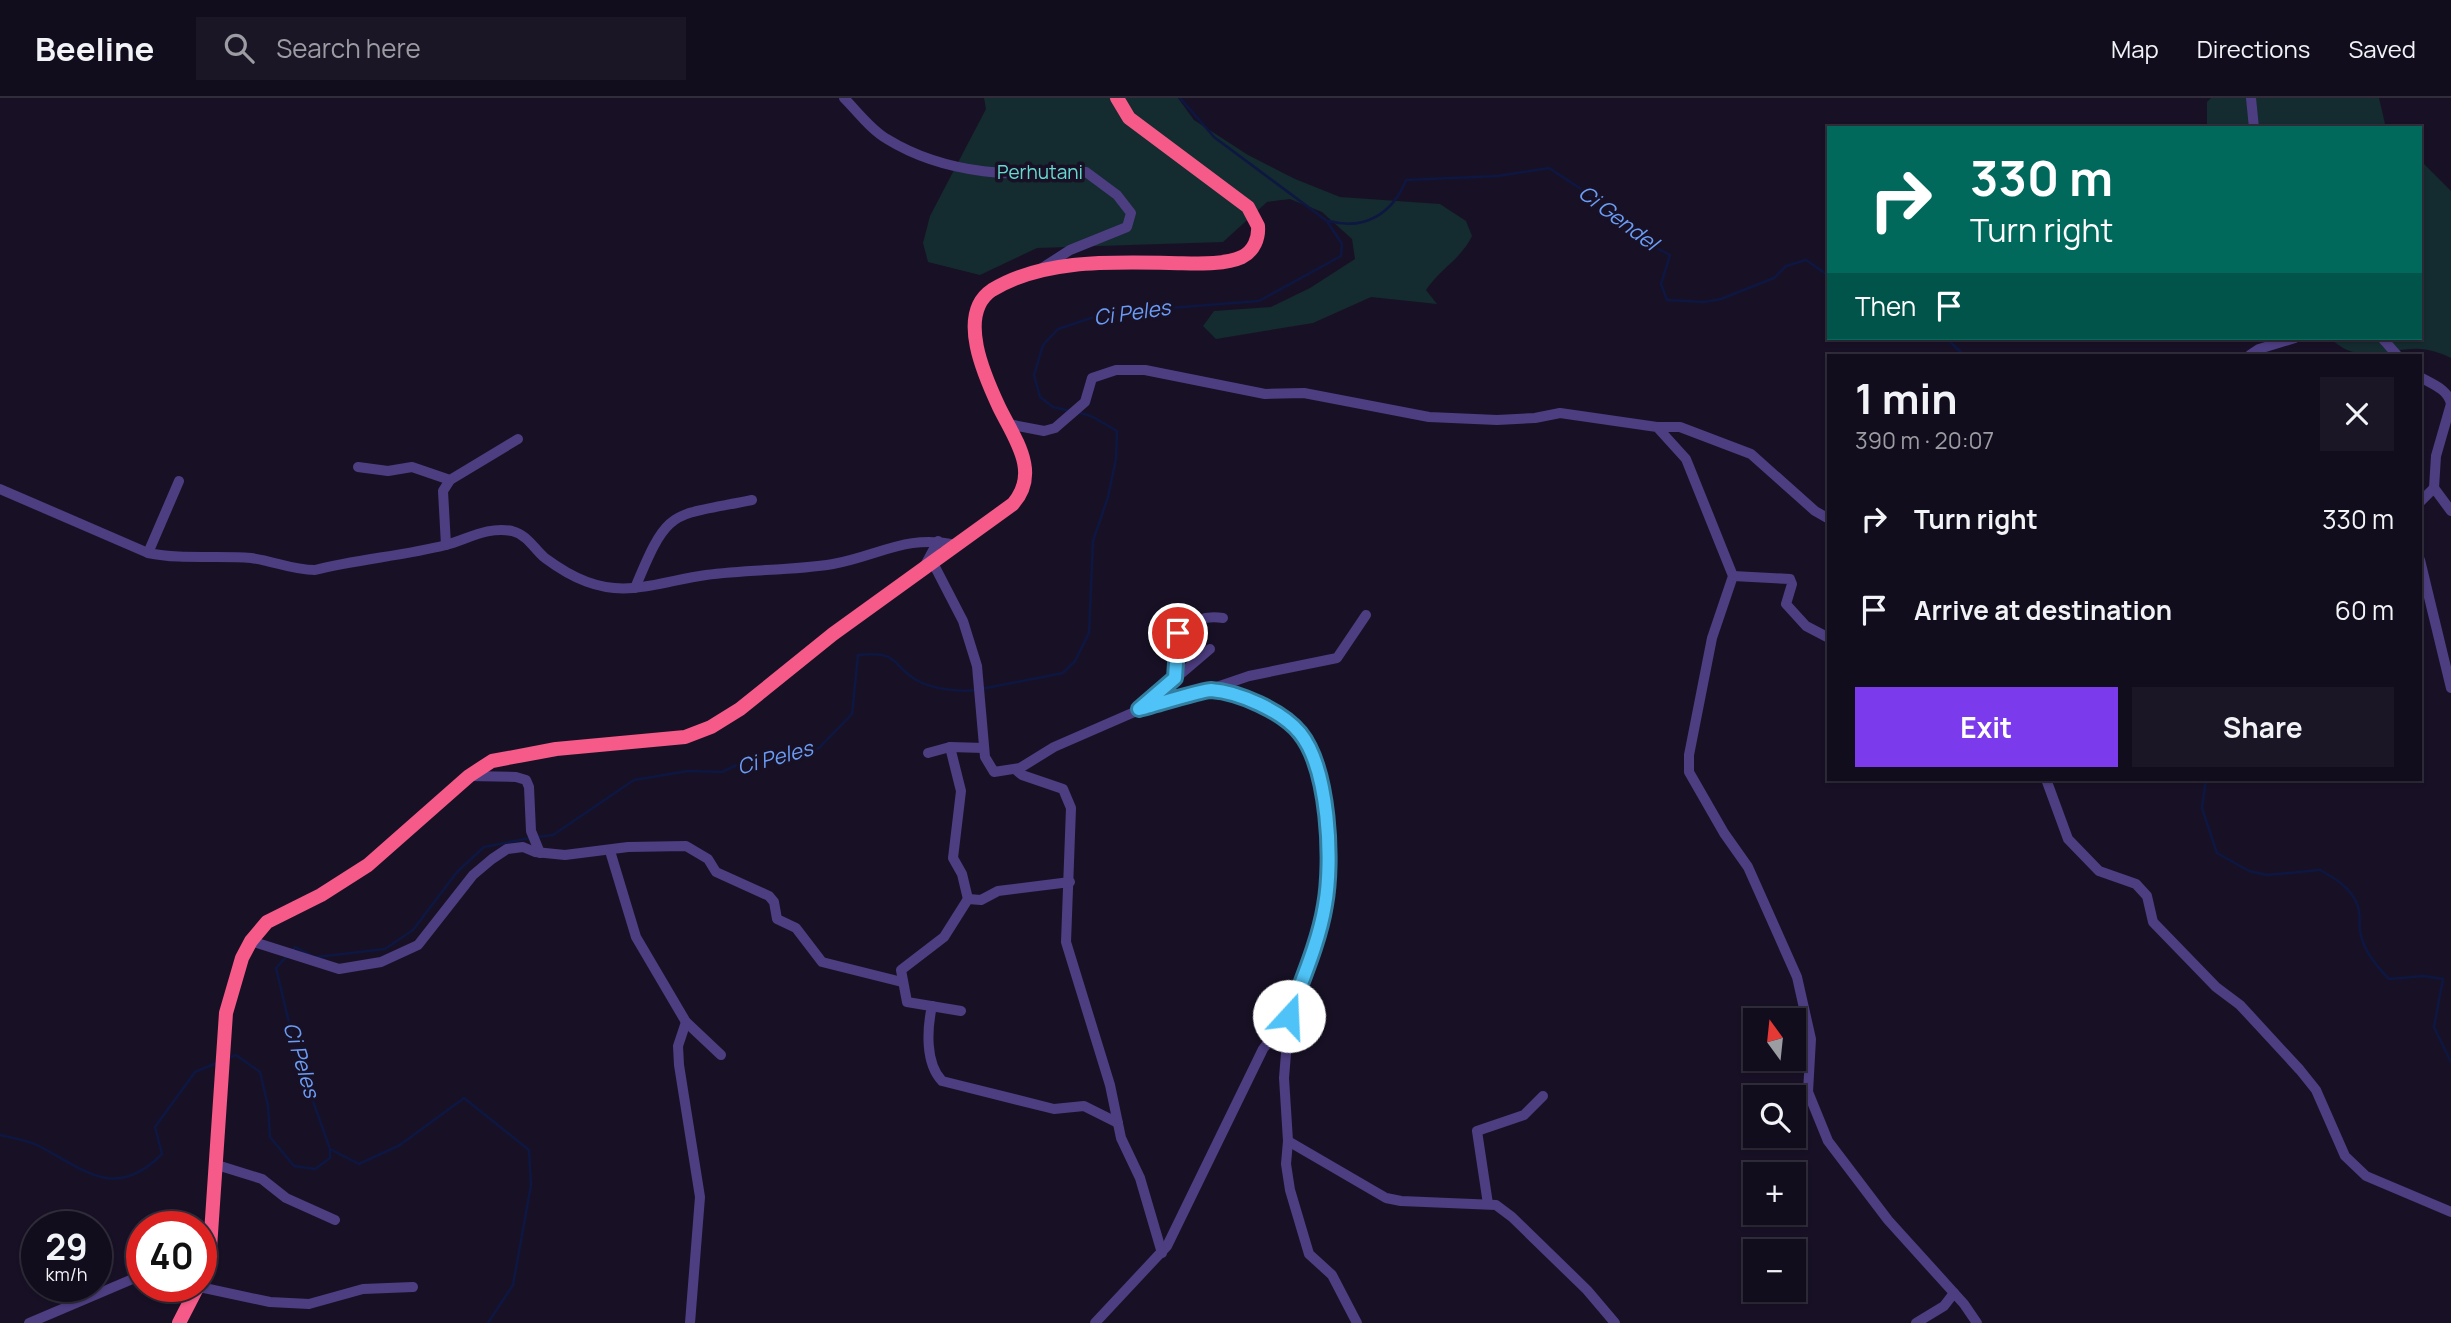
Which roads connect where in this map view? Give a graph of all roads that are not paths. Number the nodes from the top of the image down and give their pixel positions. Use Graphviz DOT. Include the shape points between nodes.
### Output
graph roads {
  1 [pos="844,98"];
  2 [pos="1117,98"];
  3 [pos="2251,98"];
  4 [pos="2254,126"];
  5 [pos="1036,274"];
  6 [pos="2288,340"];
  7 [pos="2384,340"];
  8 [pos="2252,354"];
  9 [pos="2397,354"];
  10 [pos="2422,378"];
  11 [pos="1008,424"];
  12 [pos="1657,427"];
  13 [pos="518,439"];
  14 [pos="358,467"];
  15 [pos="450,480"];
  16 [pos="179,481"];
  17 [pos="2434,488"];
  18 [pos="0,489"];
  19 [pos="752,500"];
  20 [pos="2422,500"];
  21 [pos="2451,511"];
  22 [pos="1827,518"];
  23 [pos="938,541"];
  24 [pos="446,545"];
  25 [pos="957,545"];
  26 [pos="148,553"];
  27 [pos="928,566"];
  28 [pos="2422,566"];
  29 [pos="1733,576"];
  30 [pos="635,588"];
  31 [pos="1366,615"];
  32 [pos="1223,618"];
  33 [pos="1827,637"];
  34 [pos="2446,642"];
  35 [pos="1210,649"];
  36 [pos="2449,668"];
  37 [pos="1175,678"];
  38 [pos="2451,688"];
  39 [pos="1208,690"];
  40 [pos="1139,709"];
  41 [pos="950,747"];
  42 [pos="984,748"];
  43 [pos="928,753"];
  44 [pos="1016,770"];
  45 [pos="468,776"];
  46 [pos="2047,781"];
  47 [pos="536,844"];
  48 [pos="610,851"];
  49 [pos="1070,882"];
  50 [pos="968,899"];
  51 [pos="251,940"];
  52 [pos="902,982"];
  53 [pos="932,1006"];
  54 [pos="961,1011"];
  55 [pos="1289,1016"];
  56 [pos="686,1022"];
  57 [pos="721,1055"];
  58 [pos="1543,1096"];
  59 [pos="1118,1123"];
  60 [pos="1289,1141"];
  61 [pos="217,1165"];
  62 [pos="1488,1204"];
  63 [pos="213,1211"];
  64 [pos="2451,1212"];
  65 [pos="335,1220"];
  66 [pos="1162,1253"];
  67 [pos="126,1282"];
  68 [pos="412,1287"];
  69 [pos="217,1289"];
  70 [pos="1955,1293"];
  71 [pos="189,1302"];
  72 [pos="29,1323"];
  73 [pos="179,1323"];
  74 [pos="690,1323"];
  75 [pos="1095,1323"];
  76 [pos="1357,1323"];
  77 [pos="1615,1323"];
  78 [pos="1916,1323"];
  79 [pos="1977,1323"];
  1 -- 5 [label="street" via="886,139 953,168 1028,177 1086,172 1117,195 1131,213 1127,227 1070,250"];
  2 -- 5 [label="highway" via="1129,118 1248,207 1258,226 1258,239 1242,257 1223,260 1090,264"];
  3 -- 4 [label="street"];
  5 -- 11 [label="highway" via="994,289 984,296 976,314 978,345"];
  6 -- 8 [label="street"];
  7 -- 9 [label="street"];
  10 -- 17 [label="street" via="2450,397 2451,404 2436,456"];
  11 -- 12 [label="street" via="1044,431 1062,423 1085,402 1092,378 1132,369 1265,394 1304,393 1429,417 1506,419 1560,413"];
  11 -- 25 [label="highway" via="1024,461 1023,489 1013,504"];
  12 -- 22 [label="street" via="1679,427 1751,454"];
  12 -- 29 [label="street" via="1686,459"];
  13 -- 15 [label="street"];
  14 -- 15 [label="street" via="388,471 412,467"];
  15 -- 24 [label="street" via="443,491"];
  16 -- 26 [label="street"];
  17 -- 20 [label="street"];
  17 -- 21 [label="street"];
  18 -- 26 [label="street"];
  19 -- 30 [label="street" via="675,517 656,538"];
  23 -- 25 [label="street"];
  23 -- 27 [label="street"];
  23 -- 30 [label="street" via="912,541 810,568 706,575"];
  24 -- 26 [label="street" via="315,570 248,558"];
  24 -- 30 [label="street" via="490,530 512,531 584,582 603,589"];
  25 -- 27 [label="highway"];
  27 -- 42 [label="street" via="963,621 977,666"];
  27 -- 45 [label="highway" via="711,727 674,738 518,754 492,761"];
  28 -- 34 [label="street"];
  29 -- 33 [label="street" via="1790,579 1786,604 1806,626"];
  29 -- 70 [label="street" via="1712,638 1689,772 1748,867 1797,977 1811,1039 1808,1092 1828,1141 1888,1220"];
  31 -- 39 [label="street" via="1337,658"];
  32 -- 37 [label="street" via="1191,622 1178,633"];
  34 -- 36 [label="street"];
  35 -- 37 [label="street"];
  36 -- 38 [label="street"];
  37 -- 40 [label="street"];
  39 -- 40 [label="street"];
  39 -- 55 [label="street" via="1234,695 1286,720 1306,743 1321,785 1328,846 1325,904"];
  40 -- 44 [label="street" via="1054,747"];
  41 -- 42 [label="street"];
  41 -- 43 [label="street"];
  41 -- 50 [label="street" via="961,791 953,858"];
  42 -- 44 [label="street" via="990,769"];
  44 -- 49 [label="street" via="1063,789 1070,808"];
  45 -- 47 [label="street" via="526,780"];
  45 -- 51 [label="highway" via="375,860 278,915"];
  46 -- 64 [label="street" via="2068,839 2099,871 2136,884 2147,896 2153,922 2300,1070 2316,1090 2345,1156 2367,1176"];
  47 -- 48 [label="street" via="565,855"];
  47 -- 51 [label="street" via="508,849 492,859 473,875 418,945 381,962 339,970"];
  48 -- 52 [label="street" via="686,846 708,859 716,872 769,896 777,919 796,928 820,961"];
  48 -- 56 [label="street" via="636,937"];
  49 -- 50 [label="street"];
  49 -- 59 [label="street" via="1066,942"];
  50 -- 52 [label="street" via="942,939 901,970"];
  51 -- 61 [label="highway" via="228,1003"];
  52 -- 53 [label="street" via="907,1002"];
  53 -- 54 [label="street"];
  53 -- 59 [label="street" via="931,1056 934,1072 942,1081 1054,1109 1084,1107"];
  55 -- 60 [label="street" via="1284,1078"];
  55 -- 66 [label="street" via="1263,1049"];
  56 -- 57 [label="street"];
  56 -- 74 [label="street" via="678,1046 679,1065 700,1197"];
  58 -- 62 [label="street" via="1524,1115 1477,1131"];
  59 -- 66 [label="street"];
  60 -- 62 [label="street" via="1387,1198"];
  60 -- 76 [label="street" via="1287,1178 1309,1254 1332,1275"];
  61 -- 63 [label="highway"];
  61 -- 65 [label="street" via="262,1179 286,1198"];
  62 -- 77 [label="street" via="1512,1217"];
  66 -- 75 [label="street"];
  67 -- 72 [label="street"];
  68 -- 69 [label="street" via="363,1289 309,1304 270,1302"];
  70 -- 78 [label="street" via="1944,1306"];
  70 -- 79 [label="street"];
  71 -- 73 [label="highway"];
}
